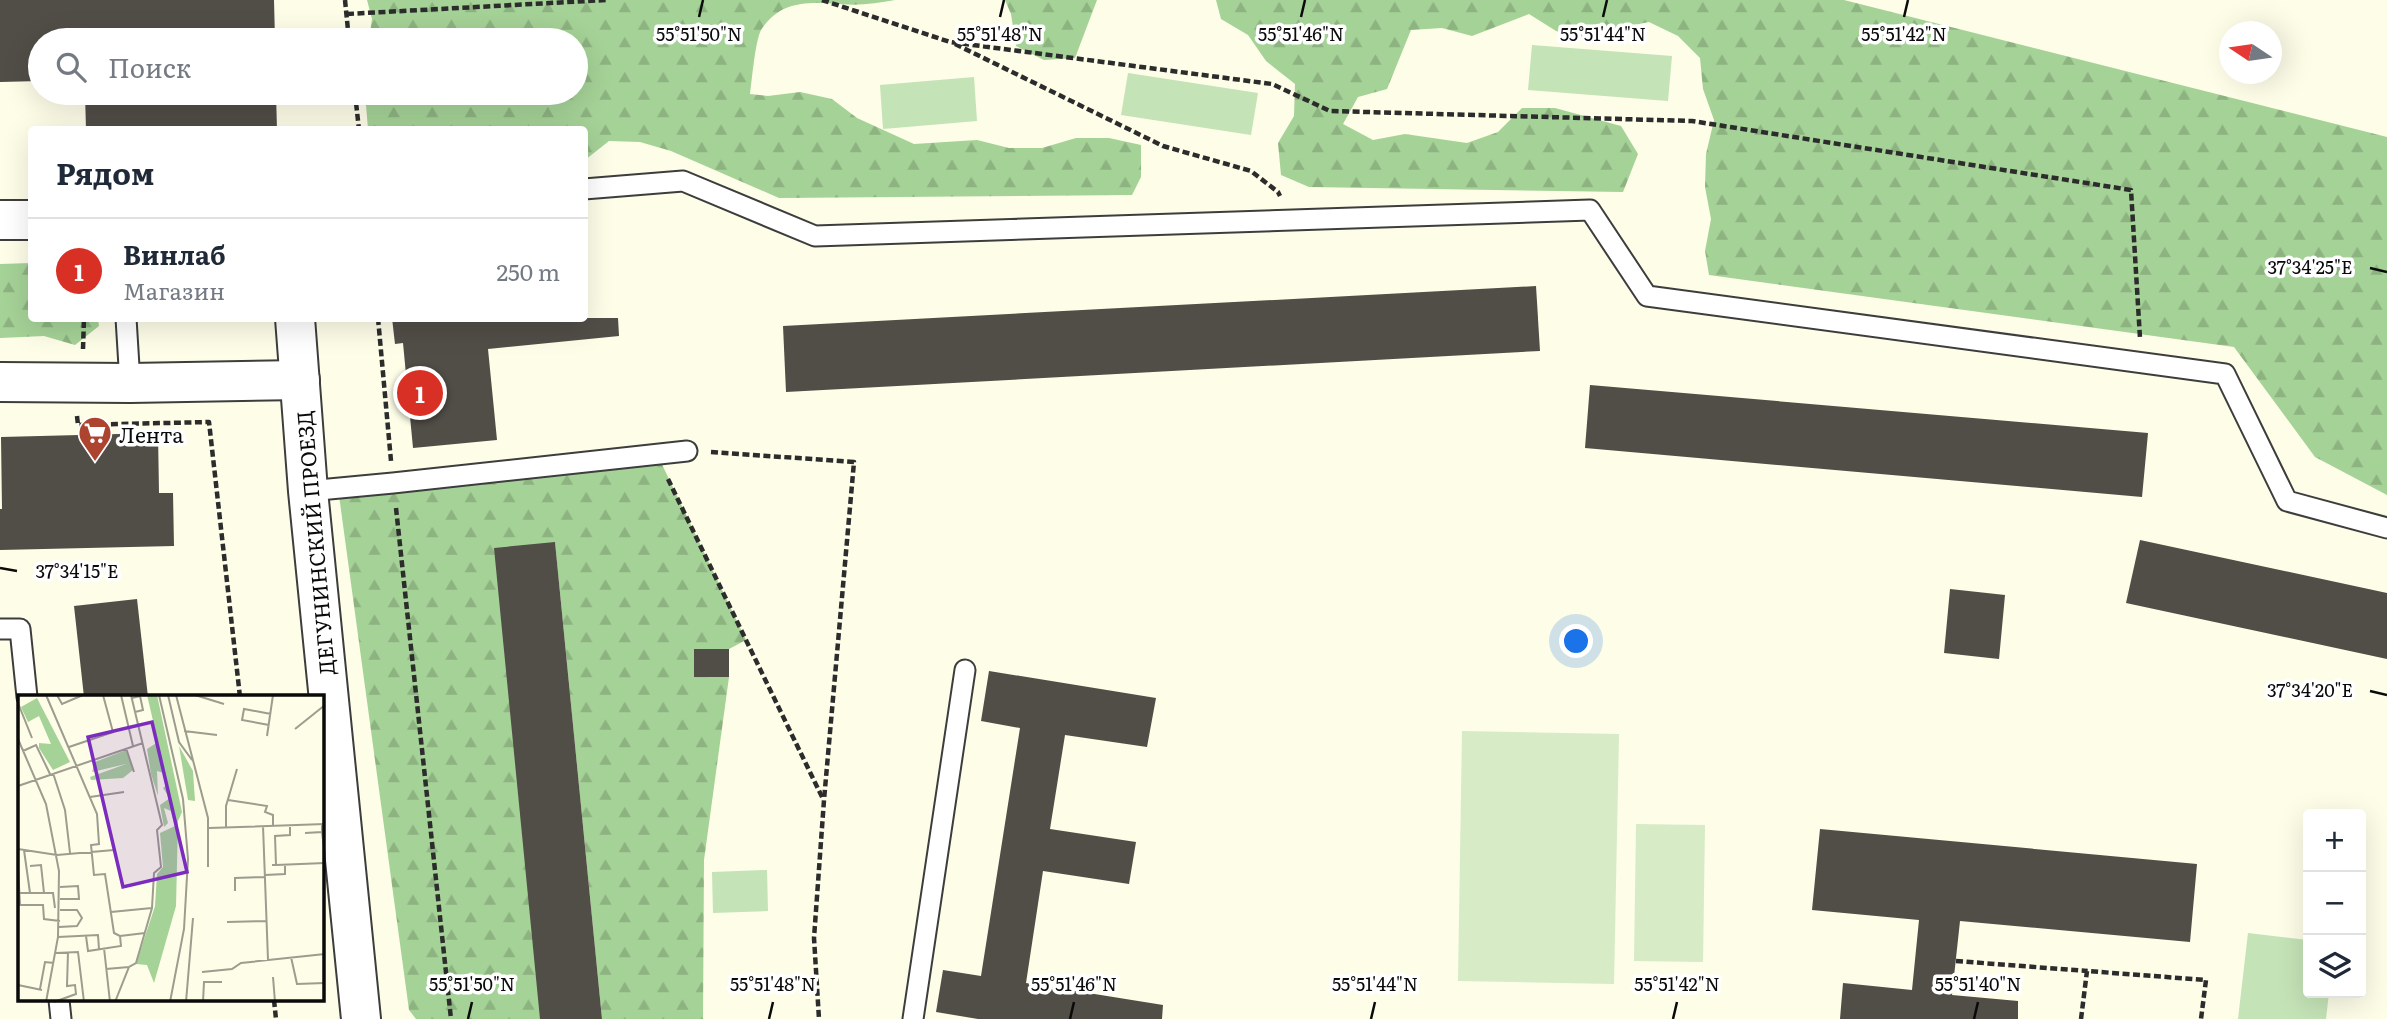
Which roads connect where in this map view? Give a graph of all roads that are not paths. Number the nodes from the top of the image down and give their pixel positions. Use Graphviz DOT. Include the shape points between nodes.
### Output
graph roads {
  1 [pos="588,189"];
  2 [pos="0,220"];
  3 [pos="28,220"];
  4 [pos="126,322"];
  5 [pos="295,322"];
  6 [pos="300,380"];
  7 [pos="0,382"];
  8 [pos="130,383"];
  9 [pos="687,451"];
  10 [pos="308,491"];
  11 [pos="2387,528"];
  12 [pos="0,629"];
  13 [pos="964,670"];
  14 [pos="27,695"];
  15 [pos="361,1019"];
  16 [pos="913,1019"];
  1 -- 11 [label="lane" via="683,181 815,236 1590,209 1647,296 2225,374 2287,501"];
  2 -- 3 [label="street"];
  4 -- 8 [label="lane"];
  5 -- 6 [label="street, ДЕГУНИНСКИЙ ПРОЕЗД"];
  6 -- 8 [label="street"];
  6 -- 10 [label="street, ДЕГУНИНСКИЙ ПРОЕЗД"];
  7 -- 8 [label="street"];
  9 -- 10 [label="lane"];
  10 -- 15 [label="street, ДЕГУНИНСКИЙ ПРОЕЗД"];
  12 -- 14 [label="lane" via="20,629"];
  13 -- 16 [label="lane"];
}
